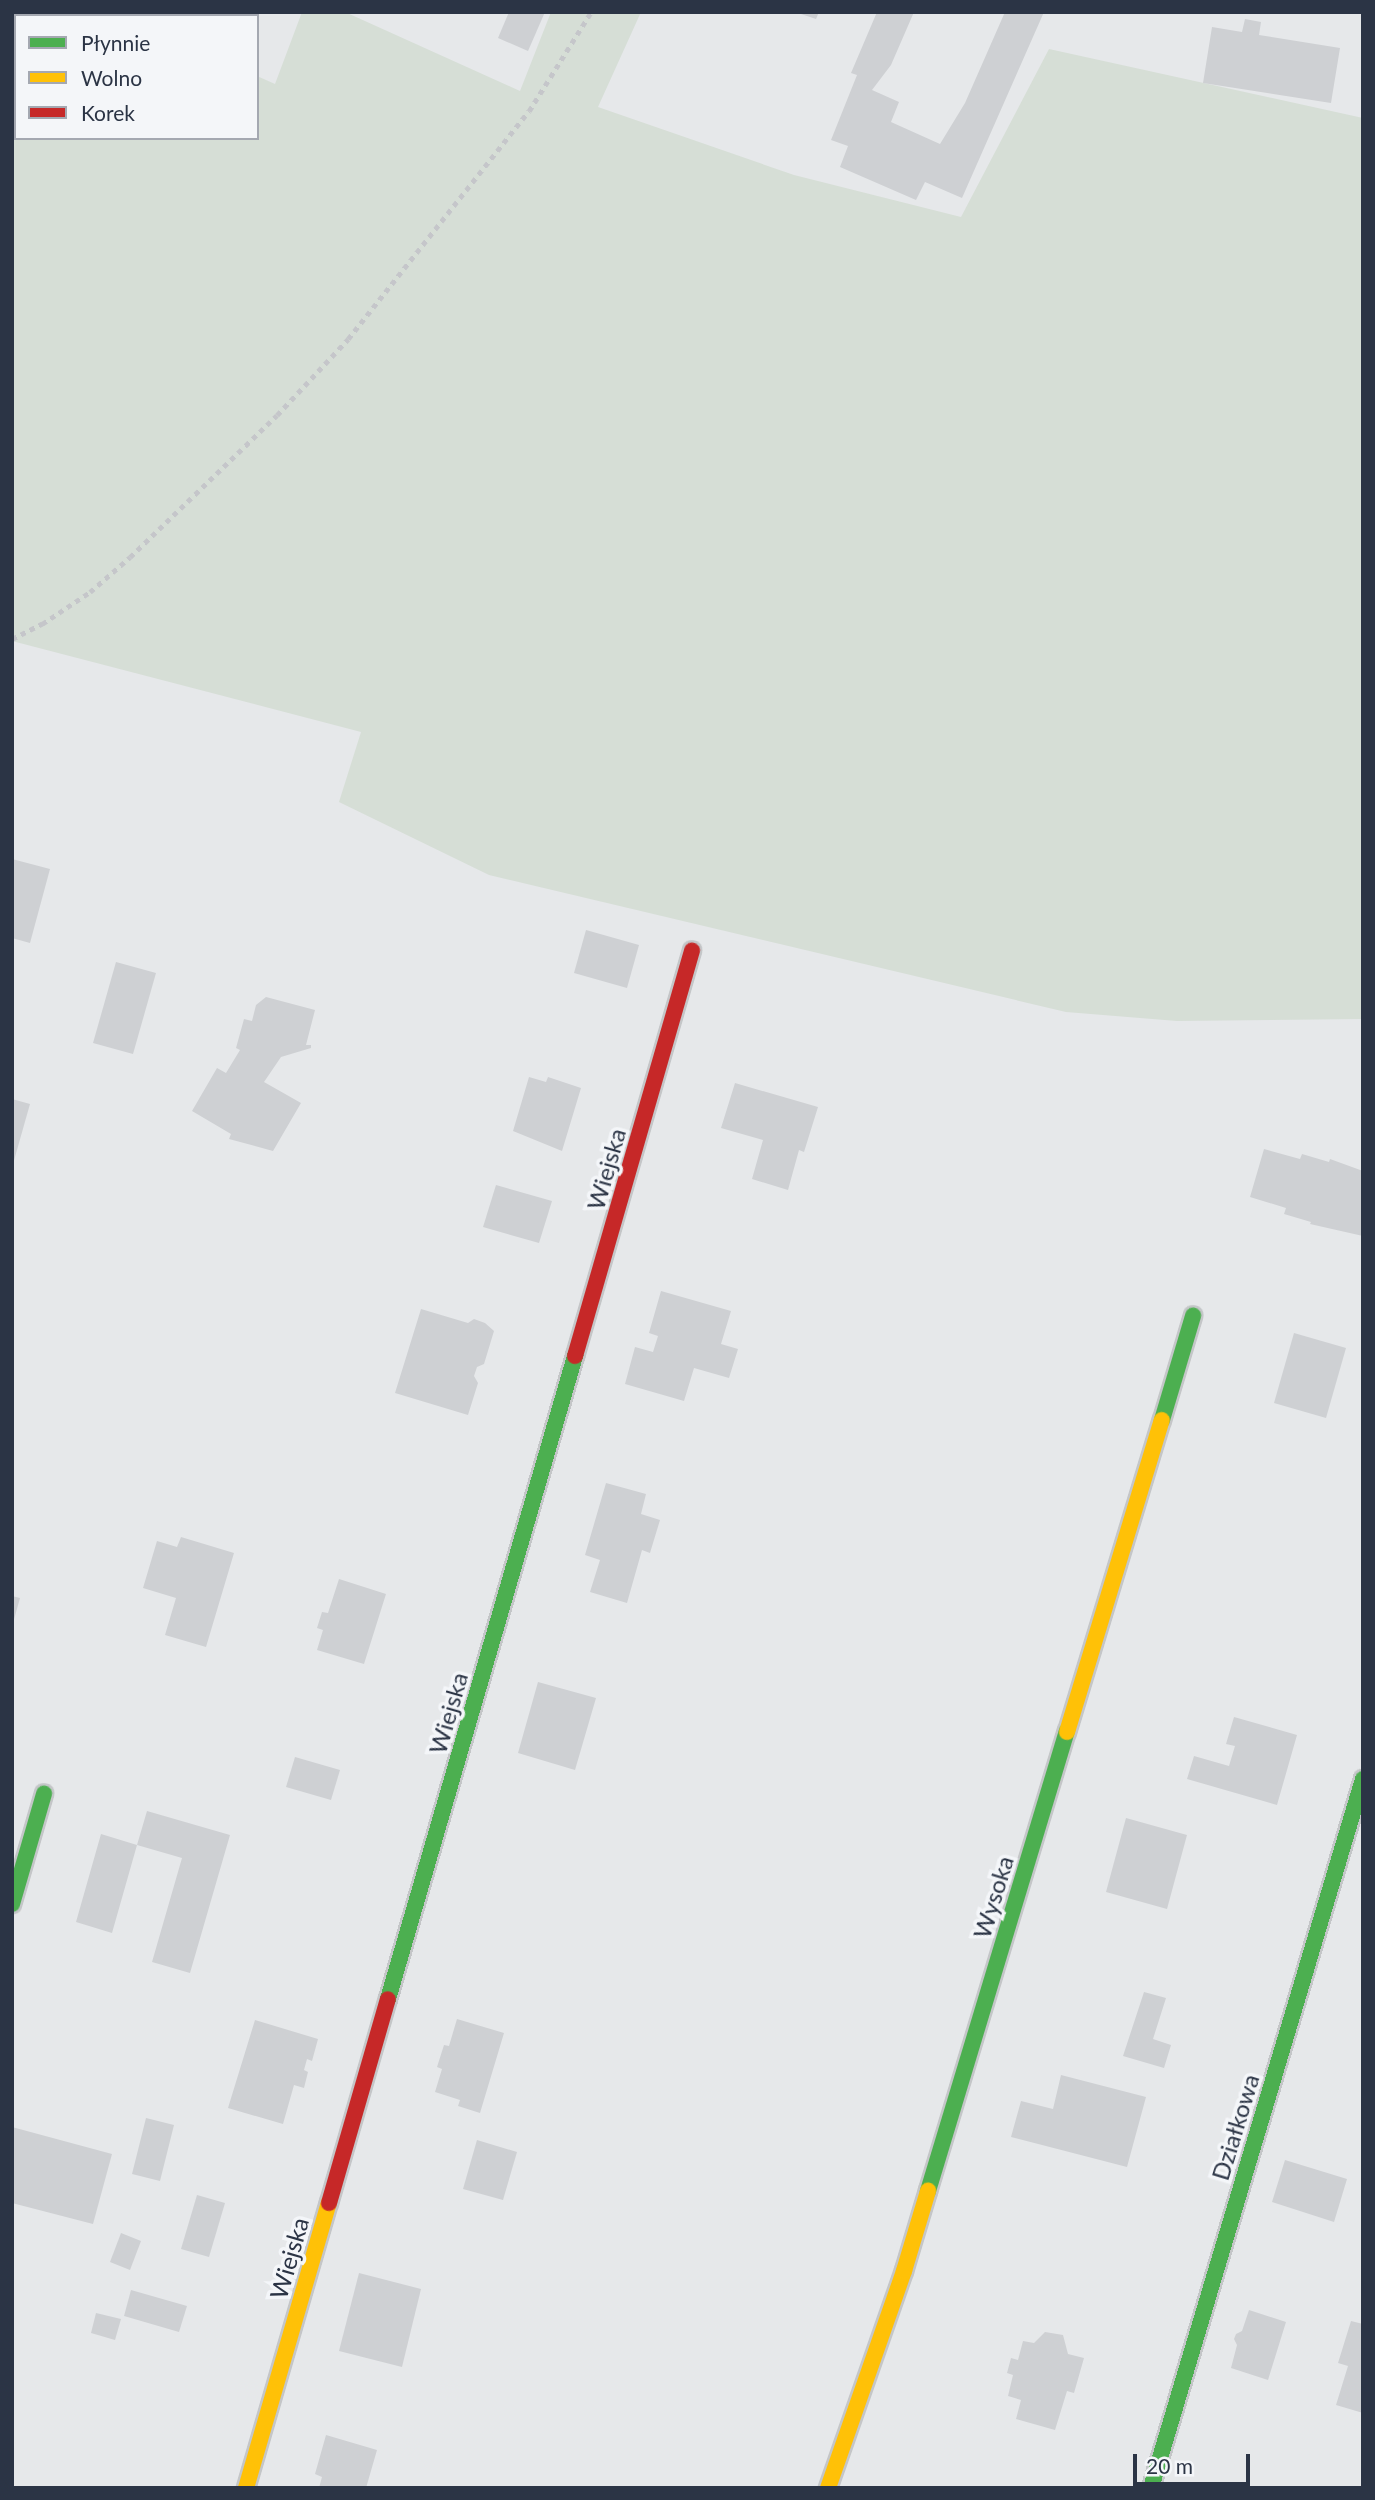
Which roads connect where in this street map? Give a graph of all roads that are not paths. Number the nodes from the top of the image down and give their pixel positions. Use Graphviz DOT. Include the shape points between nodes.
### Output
graph roads {
  1 [pos="692,951"];
  2 [pos="1193,1316"];
  3 [pos="1363,1779"];
  4 [pos="44,1794"];
  5 [pos="12,1903"];
  6 [pos="246,2488"];
  7 [pos="828,2488"];
  8 [pos="1151,2488"];
  1 -- 6 [label="street, Wiejska"];
  2 -- 7 [label="street, Wysoka" via="904,2271"];
  3 -- 8 [label="street, Działkowa"];
  4 -- 5 [label="street"];
}
